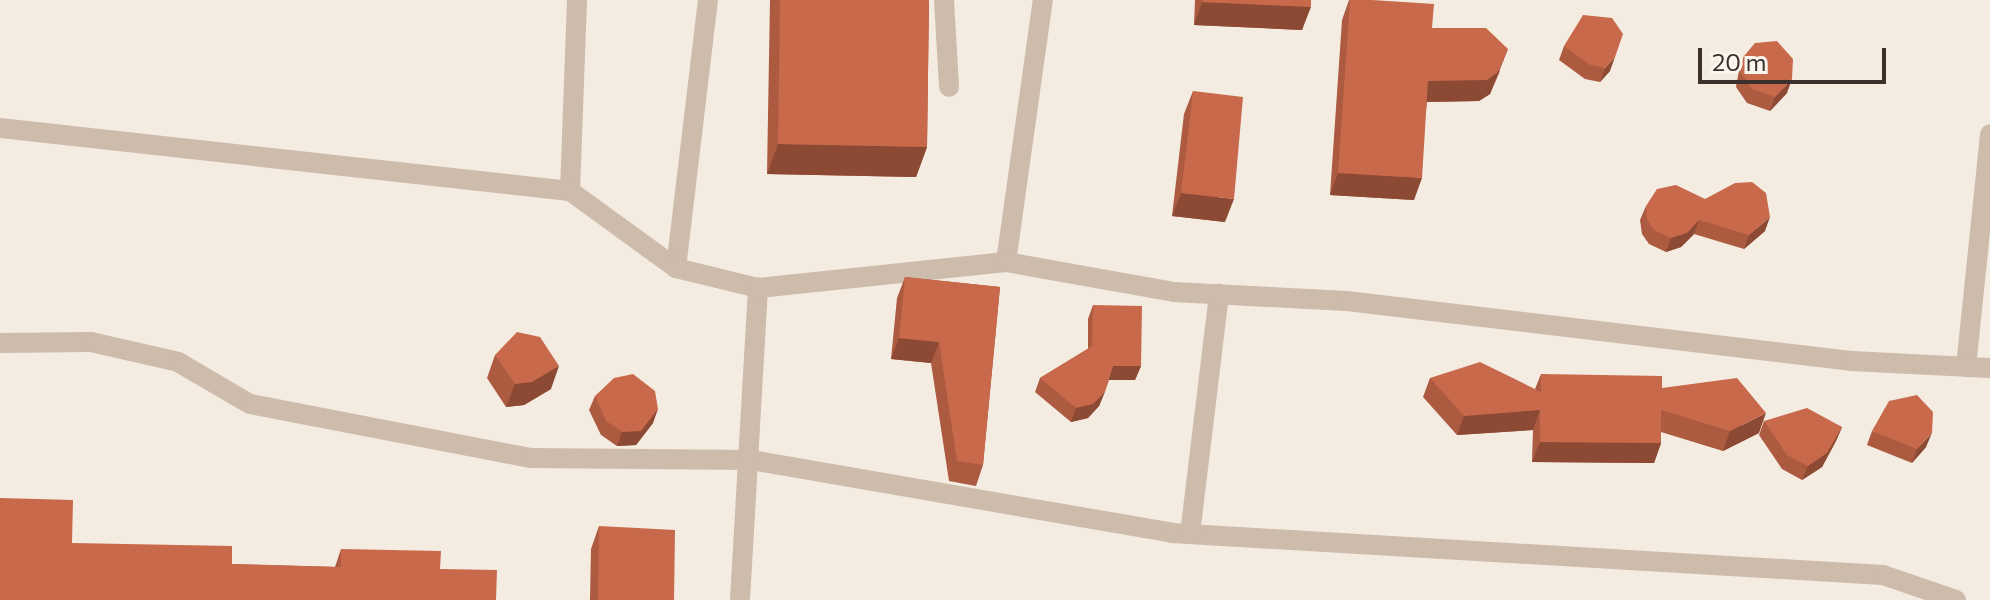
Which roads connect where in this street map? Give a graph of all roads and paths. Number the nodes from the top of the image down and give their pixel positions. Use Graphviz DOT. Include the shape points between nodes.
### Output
graph roads {
  1 [pos="577,0"];
  2 [pos="708,0"];
  3 [pos="944,0"];
  4 [pos="1043,0"];
  5 [pos="949,87"];
  6 [pos="0,128"];
  7 [pos="1990,134"];
  8 [pos="570,191"];
  9 [pos="1006,262"];
  10 [pos="676,268"];
  11 [pos="758,288"];
  12 [pos="1219,294"];
  13 [pos="0,343"];
  14 [pos="1966,367"];
  15 [pos="1990,368"];
  16 [pos="751,460"];
  17 [pos="1190,534"];
  18 [pos="740,600"];
  19 [pos="1956,600"];
  1 -- 8 [label="street"];
  2 -- 10 [label="street"];
  3 -- 5 [label="street"];
  4 -- 9 [label="street"];
  6 -- 8 [label="street"];
  7 -- 14 [label="street"];
  8 -- 10 [label="street"];
  9 -- 11 [label="street"];
  9 -- 12 [label="street" via="1174,292"];
  10 -- 11 [label="street"];
  11 -- 16 [label="street"];
  12 -- 14 [label="street" via="1347,301 1852,361"];
  12 -- 17 [label="street"];
  13 -- 16 [label="street" via="91,342 178,362 250,404 531,458"];
  14 -- 15 [label="street"];
  16 -- 17 [label="street"];
  16 -- 18 [label="street"];
  17 -- 19 [label="street" via="1883,575"];
}
